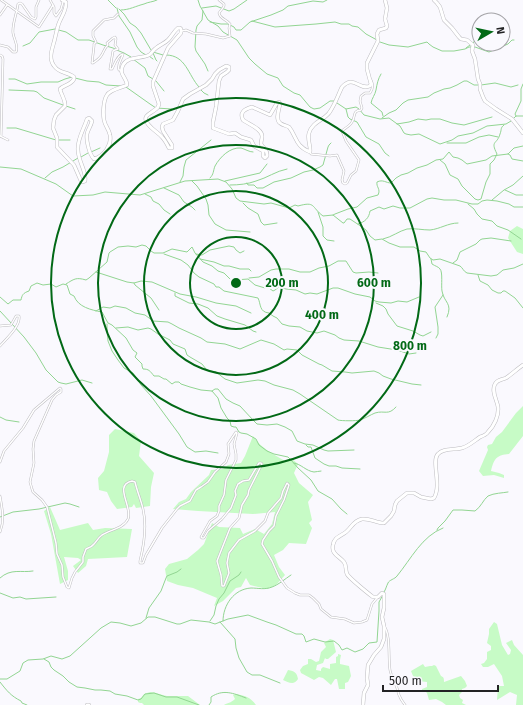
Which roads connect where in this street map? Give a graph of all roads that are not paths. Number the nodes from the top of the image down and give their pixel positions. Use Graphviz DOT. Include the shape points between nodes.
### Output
graph roads {
  1 [pos="1,0"];
  2 [pos="39,0"];
  3 [pos="50,0"];
  4 [pos="219,0"];
  5 [pos="385,0"];
  6 [pos="434,0"];
  7 [pos="63,1"];
  8 [pos="8,5"];
  9 [pos="53,5"];
  10 [pos="17,11"];
  11 [pos="118,14"];
  12 [pos="0,15"];
  13 [pos="182,31"];
  14 [pos="0,45"];
  15 [pos="0,55"];
  16 [pos="122,71"];
  17 [pos="368,74"];
  18 [pos="523,133"];
  19 [pos="0,136"];
  20 [pos="8,140"];
  21 [pos="310,152"];
  22 [pos="0,326"];
  23 [pos="0,346"];
  24 [pos="523,365"];
  25 [pos="494,394"];
  26 [pos="498,396"];
  27 [pos="0,462"];
  28 [pos="0,496"];
  29 [pos="0,532"];
  30 [pos="373,597"];
  31 [pos="378,597"];
  32 [pos="372,603"];
  33 [pos="384,626"];
  34 [pos="363,705"];
  35 [pos="404,705"];
  1 -- 8 [label="street"];
  2 -- 10 [label="street" via="35,19 21,3 18,4"];
  3 -- 9 [label="street"];
  4 -- 13 [label="street" via="224,6 218,13 230,24 230,36 223,38"];
  5 -- 17 [label="street" via="387,26 377,34 378,41 367,63"];
  6 -- 18 [label="street" via="440,7 444,20 461,39 467,40 473,46 478,80 484,99 512,118"];
  7 -- 9 [label="street" via="56,16"];
  7 -- 16 [label="street" via="66,2 65,10 58,26 51,59 57,69 74,79 60,89 65,106 56,115 53,128 57,147 74,165 82,182 86,176 80,163 78,146 87,119 91,119 92,124 87,136 94,159 102,155 110,144 111,138 104,120 106,99 110,92 127,85"];
  8 -- 10 [label="street"];
  8 -- 12 [label="street"];
  9 -- 10 [label="street" via="39,27"];
  10 -- 14 [label="street" via="13,32 17,51"];
  11 -- 16 [label="street" via="114,18 104,20 93,31 96,42 92,63 101,57 109,40 115,37 118,49 113,51 110,69 123,54 119,68"];
  13 -- 16 [label="street" via="180,28 176,29 167,41 149,55 126,62"];
  13 -- 21 [label="street" via="168,48 153,82 159,104 146,118 149,126 163,138 169,148 172,148 172,145 163,130 163,124 172,120 184,99 206,85 226,66 229,70 219,81 213,128 251,140 254,146 262,150 265,158 267,153 261,144 262,135 254,126 243,120 241,115 252,107 270,115 279,102 278,122 289,127 296,141"];
  15 -- 19 [label="street" via="3,59"];
  17 -- 21 [label="street" via="371,84 369,87 352,82 342,87 328,114 310,131"];
  17 -- 21 [label="street" via="372,81 371,91 361,96 361,110 355,113 351,124 342,131 359,160 356,171 347,183 343,183 344,171 337,155"];
  19 -- 20 [label="street"];
  22 -- 23 [label="street" via="11,325 16,316 19,316 15,329"];
  24 -- 25 [label="street" via="496,383"];
  25 -- 26 [label="street"];
  25 -- 30 [label="street" via="498,415 486,434 471,444 442,451 437,455 435,462 438,482 434,498 406,493 397,501 394,511 385,522 360,520 334,541 334,552 344,562 348,575"];
  27 -- 32 [label="street" via="4,451 34,410 62,389 52,400 34,441 34,463 30,482 33,492 47,507 57,556 62,565 66,586 70,588 86,549 102,535 125,524 129,518 123,492 128,482 135,482 145,519 145,537 140,561 142,563 162,528 177,509 190,501 196,490 208,482 227,461 228,444 236,432 236,460 226,480 218,514 210,521 202,538 231,508 238,484 248,480 259,463 262,464 242,505 239,518 230,528 217,561 222,586 225,585 229,573 229,553 242,537 255,531 265,521 288,483 274,526 262,542 283,584 295,593 312,597 331,617 354,623 367,620"];
  28 -- 29 [label="street" via="3,519"];
  30 -- 31 [label="street"];
  30 -- 32 [label="street"];
  31 -- 32 [label="street"];
  31 -- 33 [label="street" via="384,594"];
  33 -- 34 [label="street" via="382,646 368,665 368,685"];
  33 -- 35 [label="street" via="388,636 390,672"];
}
